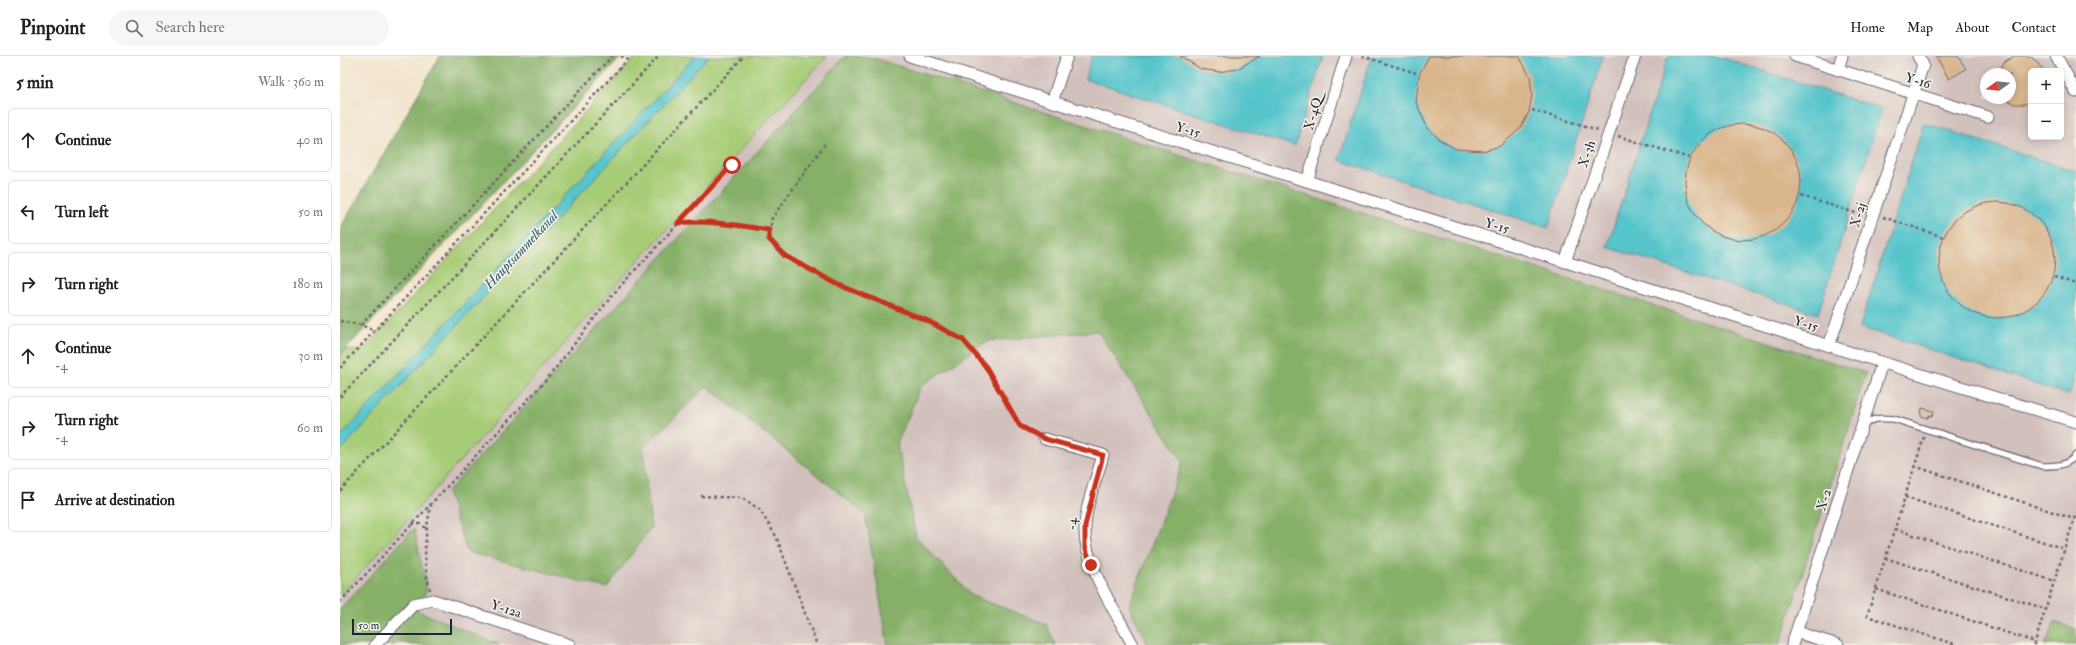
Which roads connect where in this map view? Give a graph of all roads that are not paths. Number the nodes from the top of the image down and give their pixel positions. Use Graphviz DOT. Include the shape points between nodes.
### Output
graph roads {
  1 [pos="910,56"];
  2 [pos="1067,56"];
  3 [pos="1346,56"];
  4 [pos="1635,56"];
  5 [pos="1795,56"];
  6 [pos="1842,56"];
  7 [pos="1918,56"];
  8 [pos="2056,56"];
  9 [pos="1838,70"];
  10 [pos="2076,92"];
  11 [pos="1913,94"];
  12 [pos="1052,102"];
  13 [pos="1988,117"];
  14 [pos="1307,181"];
  15 [pos="1566,262"];
  16 [pos="1829,346"];
  17 [pos="1882,363"];
  18 [pos="2076,422"];
  19 [pos="1861,429"];
  20 [pos="1045,439"];
  21 [pos="2076,455"];
  22 [pos="1796,632"];
  23 [pos="375,645"];
  24 [pos="570,645"];
  25 [pos="1133,645"];
  26 [pos="1792,645"];
  27 [pos="1838,645"];
  1 -- 12 [label="street, Y-15"];
  2 -- 12 [label="street"];
  3 -- 14 [label="street, X-4Q"];
  4 -- 15 [label="street, X-3h"];
  5 -- 9 [label="street, Y-16"];
  6 -- 9 [label="street"];
  7 -- 11 [label="street, X-2j" via="1923,65"];
  8 -- 10 [label="street"];
  9 -- 11 [label="street, Y-16"];
  11 -- 13 [label="street, Y-16"];
  11 -- 16 [label="street, X-2j"];
  12 -- 14 [label="street, Y-15"];
  14 -- 15 [label="street, Y-15"];
  15 -- 16 [label="street, Y-15"];
  16 -- 17 [label="street, Y-15"];
  17 -- 18 [label="street, Y-15"];
  17 -- 19 [label="street, X-2"];
  19 -- 21 [label="lane" via="1869,421 1879,418 1894,419 2042,466 2057,466 2068,462"];
  19 -- 22 [label="street, X-2"];
  20 -- 25 [label="street, -4" via="1103,455 1085,526 1085,546 1091,565"];
  22 -- 26 [label="street, X-2"];
  22 -- 27 [label="street"];
  23 -- 24 [label="street, Y-12a" via="414,604 433,600"];
}
